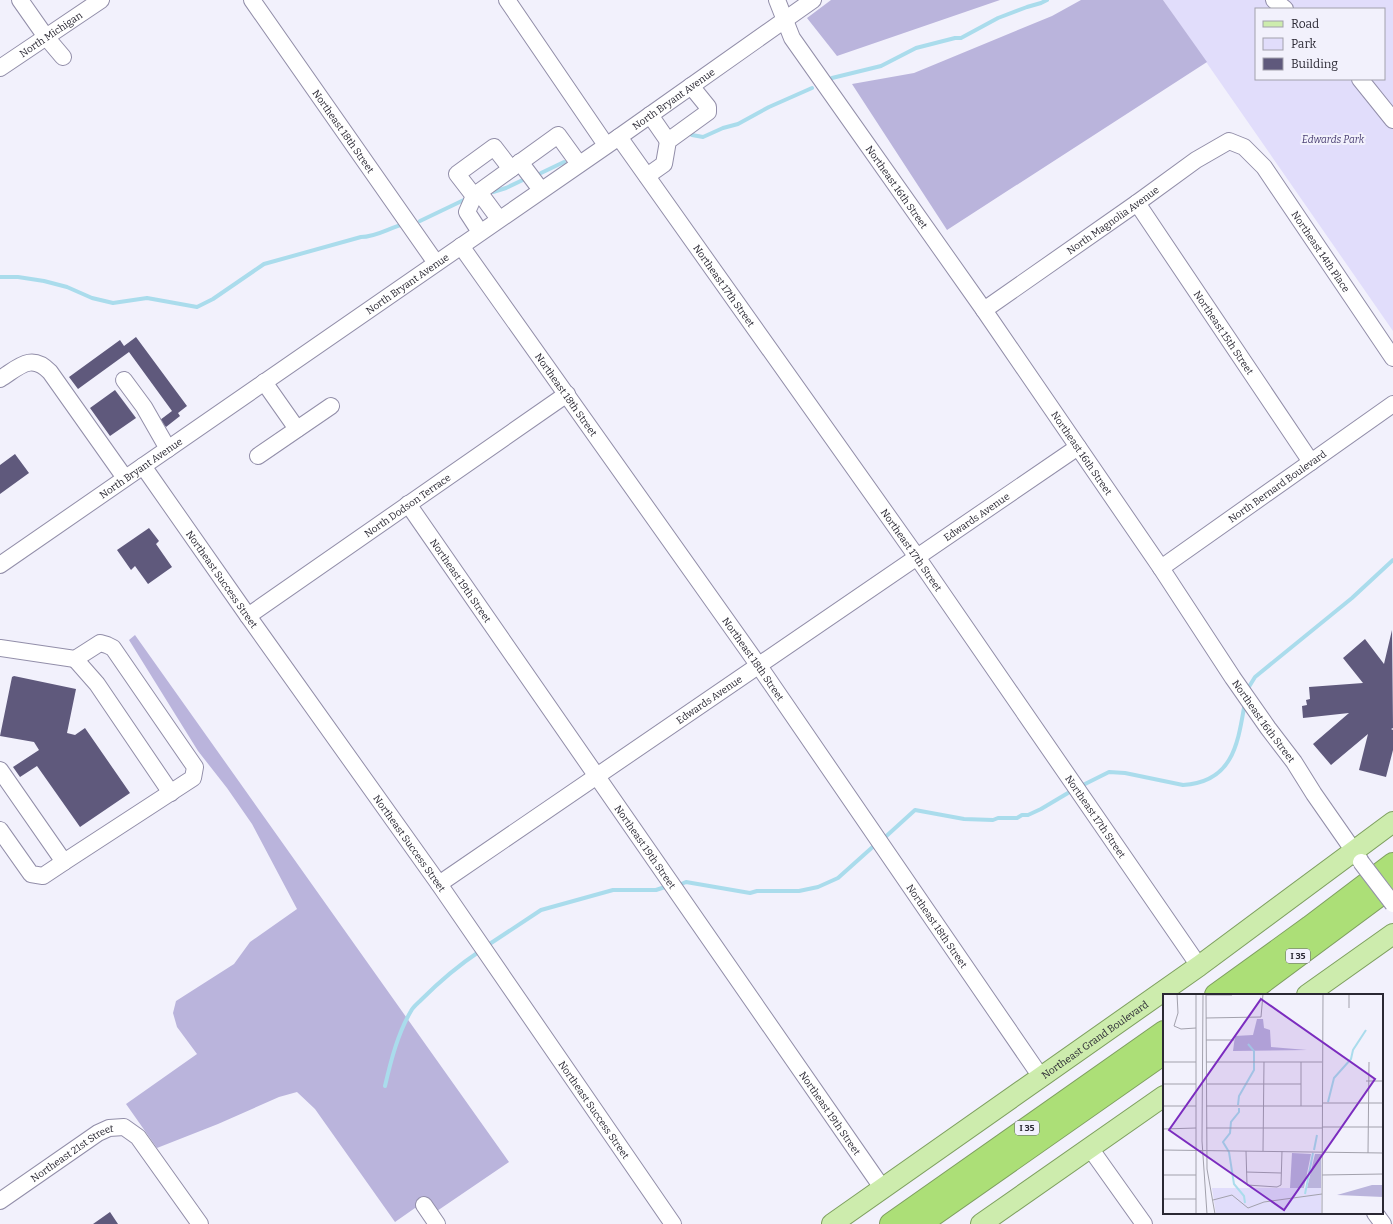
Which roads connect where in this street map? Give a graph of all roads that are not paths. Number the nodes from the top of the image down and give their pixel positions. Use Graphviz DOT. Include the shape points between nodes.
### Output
graph roads {
  1 [pos="20,0"];
  2 [pos="101,0"];
  3 [pos="252,0"];
  4 [pos="507,0"];
  5 [pos="777,0"];
  6 [pos="813,0"];
  7 [pos="1274,0"];
  8 [pos="1284,8"];
  9 [pos="785,20"];
  10 [pos="46,38"];
  11 [pos="63,57"];
  12 [pos="0,68"];
  13 [pos="1361,80"];
  14 [pos="691,86"];
  15 [pos="650,115"];
  16 [pos="1393,120"];
  17 [pos="613,141"];
  18 [pos="668,141"];
  19 [pos="1244,146"];
  20 [pos="579,164"];
  21 [pos="516,166"];
  22 [pos="647,176"];
  23 [pos="541,190"];
  24 [pos="476,194"];
  25 [pos="1137,204"];
  26 [pos="499,219"];
  27 [pos="480,232"];
  28 [pos="461,246"];
  29 [pos="436,263"];
  30 [pos="984,310"];
  31 [pos="1393,358"];
  32 [pos="0,379"];
  33 [pos="124,380"];
  34 [pos="264,382"];
  35 [pos="567,394"];
  36 [pos="1393,404"];
  37 [pos="331,406"];
  38 [pos="297,429"];
  39 [pos="1078,447"];
  40 [pos="168,449"];
  41 [pos="258,456"];
  42 [pos="1311,462"];
  43 [pos="143,466"];
  44 [pos="125,478"];
  45 [pos="408,504"];
  46 [pos="917,557"];
  47 [pos="0,565"];
  48 [pos="1161,568"];
  49 [pos="248,616"];
  50 [pos="0,648"];
  51 [pos="75,659"];
  52 [pos="758,666"];
  53 [pos="0,770"];
  54 [pos="597,775"];
  55 [pos="171,793"];
  56 [pos="1393,822"];
  57 [pos="0,830"];
  58 [pos="1358,856"];
  59 [pos="64,862"];
  60 [pos="1393,864"];
  61 [pos="439,884"];
  62 [pos="1393,885"];
  63 [pos="1393,904"];
  64 [pos="1393,934"];
  65 [pos="1199,966"];
  66 [pos="1217,994"];
  67 [pos="1246,994"];
  68 [pos="1308,994"];
  69 [pos="1163,1033"];
  70 [pos="1163,1053"];
  71 [pos="1041,1077"];
  72 [pos="1163,1097"];
  73 [pos="1090,1148"];
  74 [pos="883,1189"];
  75 [pos="0,1201"];
  76 [pos="424,1205"];
  77 [pos="1376,1214"];
  78 [pos="200,1224"];
  79 [pos="437,1224"];
  80 [pos="673,1224"];
  81 [pos="832,1224"];
  82 [pos="891,1224"];
  83 [pos="920,1224"];
  84 [pos="982,1224"];
  85 [pos="1144,1224"];
  86 [pos="1383,1224"];
  1 -- 10 [label="street"];
  2 -- 10 [label="street, North Michigan"];
  3 -- 29 [label="street, Northeast 18th Street"];
  4 -- 17 [label="street, Northeast 17th Street"];
  5 -- 9 [label="street, Northeast 16th Street"];
  6 -- 9 [label="street, North Bryant Avenue"];
  7 -- 8 [label="street"];
  9 -- 14 [label="street, North Bryant Avenue"];
  9 -- 30 [label="street, Northeast 16th Street" via="792,38"];
  10 -- 11 [label="street"];
  10 -- 12 [label="street, North Michigan"];
  13 -- 16 [label="street"];
  14 -- 15 [label="street, North Bryant Avenue"];
  14 -- 18 [label="street" via="708,107 708,112"];
  15 -- 17 [label="street, North Bryant Avenue"];
  15 -- 18 [label="street"];
  17 -- 20 [label="street, North Bryant Avenue"];
  17 -- 22 [label="street, Northeast 17th Street"];
  18 -- 22 [label="street" via="664,164"];
  19 -- 25 [label="street, North Magnolia Avenue" via="1229,140 1196,160"];
  19 -- 31 [label="street, Northeast 14th Place" via="1264,167"];
  20 -- 21 [label="street" via="558,135"];
  20 -- 23 [label="street, North Bryant Avenue"];
  21 -- 23 [label="street"];
  21 -- 24 [label="street"];
  21 -- 24 [label="street" via="494,147 457,174"];
  22 -- 46 [label="street, Northeast 17th Street"];
  23 -- 26 [label="street, North Bryant Avenue"];
  24 -- 26 [label="street"];
  24 -- 27 [label="street" via="467,212"];
  25 -- 30 [label="street, North Magnolia Avenue"];
  25 -- 42 [label="street, Northeast 15th Street"];
  26 -- 27 [label="street, North Bryant Avenue"];
  27 -- 28 [label="street, North Bryant Avenue"];
  28 -- 29 [label="street, North Bryant Avenue"];
  28 -- 35 [label="street, Northeast 18th Street"];
  29 -- 34 [label="street, North Bryant Avenue"];
  30 -- 39 [label="street, Northeast 16th Street"];
  32 -- 44 [label="street" via="27,362 36,362 44,366"];
  33 -- 40 [label="street" via="144,407"];
  34 -- 38 [label="street"];
  34 -- 40 [label="street, North Bryant Avenue"];
  35 -- 45 [label="street, North Dodson Terrace"];
  35 -- 52 [label="street, Northeast 18th Street"];
  36 -- 42 [label="street, North Bernard Boulevard"];
  37 -- 38 [label="street"];
  38 -- 41 [label="street"];
  39 -- 46 [label="street, Edwards Avenue"];
  39 -- 48 [label="street, Northeast 16th Street"];
  40 -- 43 [label="street, North Bryant Avenue"];
  42 -- 48 [label="street, North Bernard Boulevard"];
  43 -- 44 [label="street, North Bryant Avenue"];
  43 -- 49 [label="street, Northeast Success Street"];
  44 -- 47 [label="street, North Bryant Avenue"];
  45 -- 49 [label="street, North Dodson Terrace"];
  45 -- 54 [label="street, Northeast 19th Street"];
  46 -- 52 [label="street, Edwards Avenue"];
  46 -- 65 [label="street, Northeast 17th Street"];
  48 -- 58 [label="street, Northeast 16th Street" via="1233,678"];
  49 -- 61 [label="street, Northeast Success Street"];
  50 -- 51 [label="street"];
  51 -- 55 [label="street" via="97,684"];
  51 -- 55 [label="street" via="100,643 113,648 195,767 193,778"];
  52 -- 54 [label="street, Edwards Avenue"];
  52 -- 71 [label="street, Northeast 18th Street"];
  53 -- 59 [label="street"];
  54 -- 61 [label="street, Edwards Avenue"];
  54 -- 74 [label="street, Northeast 19th Street"];
  55 -- 59 [label="street"];
  56 -- 58 [label="main road, Northeast Grand Boulevard"];
  57 -- 59 [label="street" via="31,874 43,876"];
  58 -- 63 [label="street, Northeast 16th Street, bridge"];
  58 -- 65 [label="main road, Northeast Grand Boulevard"];
  60 -- 66 [label="highway, I 35"];
  61 -- 80 [label="street, Northeast Success Street"];
  62 -- 67 [label="highway, I 35"];
  64 -- 68 [label="main road"];
  65 -- 71 [label="main road, Northeast Grand Boulevard"];
  69 -- 82 [label="highway, I 35"];
  70 -- 83 [label="highway, I 35"];
  71 -- 74 [label="main road, Northeast Grand Boulevard"];
  72 -- 73 [label="main road"];
  73 -- 84 [label="main road"];
  73 -- 85 [label="street"];
  74 -- 81 [label="main road, Northeast Grand Boulevard"];
  75 -- 78 [label="street, Northeast 21st Street" via="98,1133 109,1128 124,1127 138,1137"];
  76 -- 79 [label="street"];
  77 -- 86 [label="street"];
}
